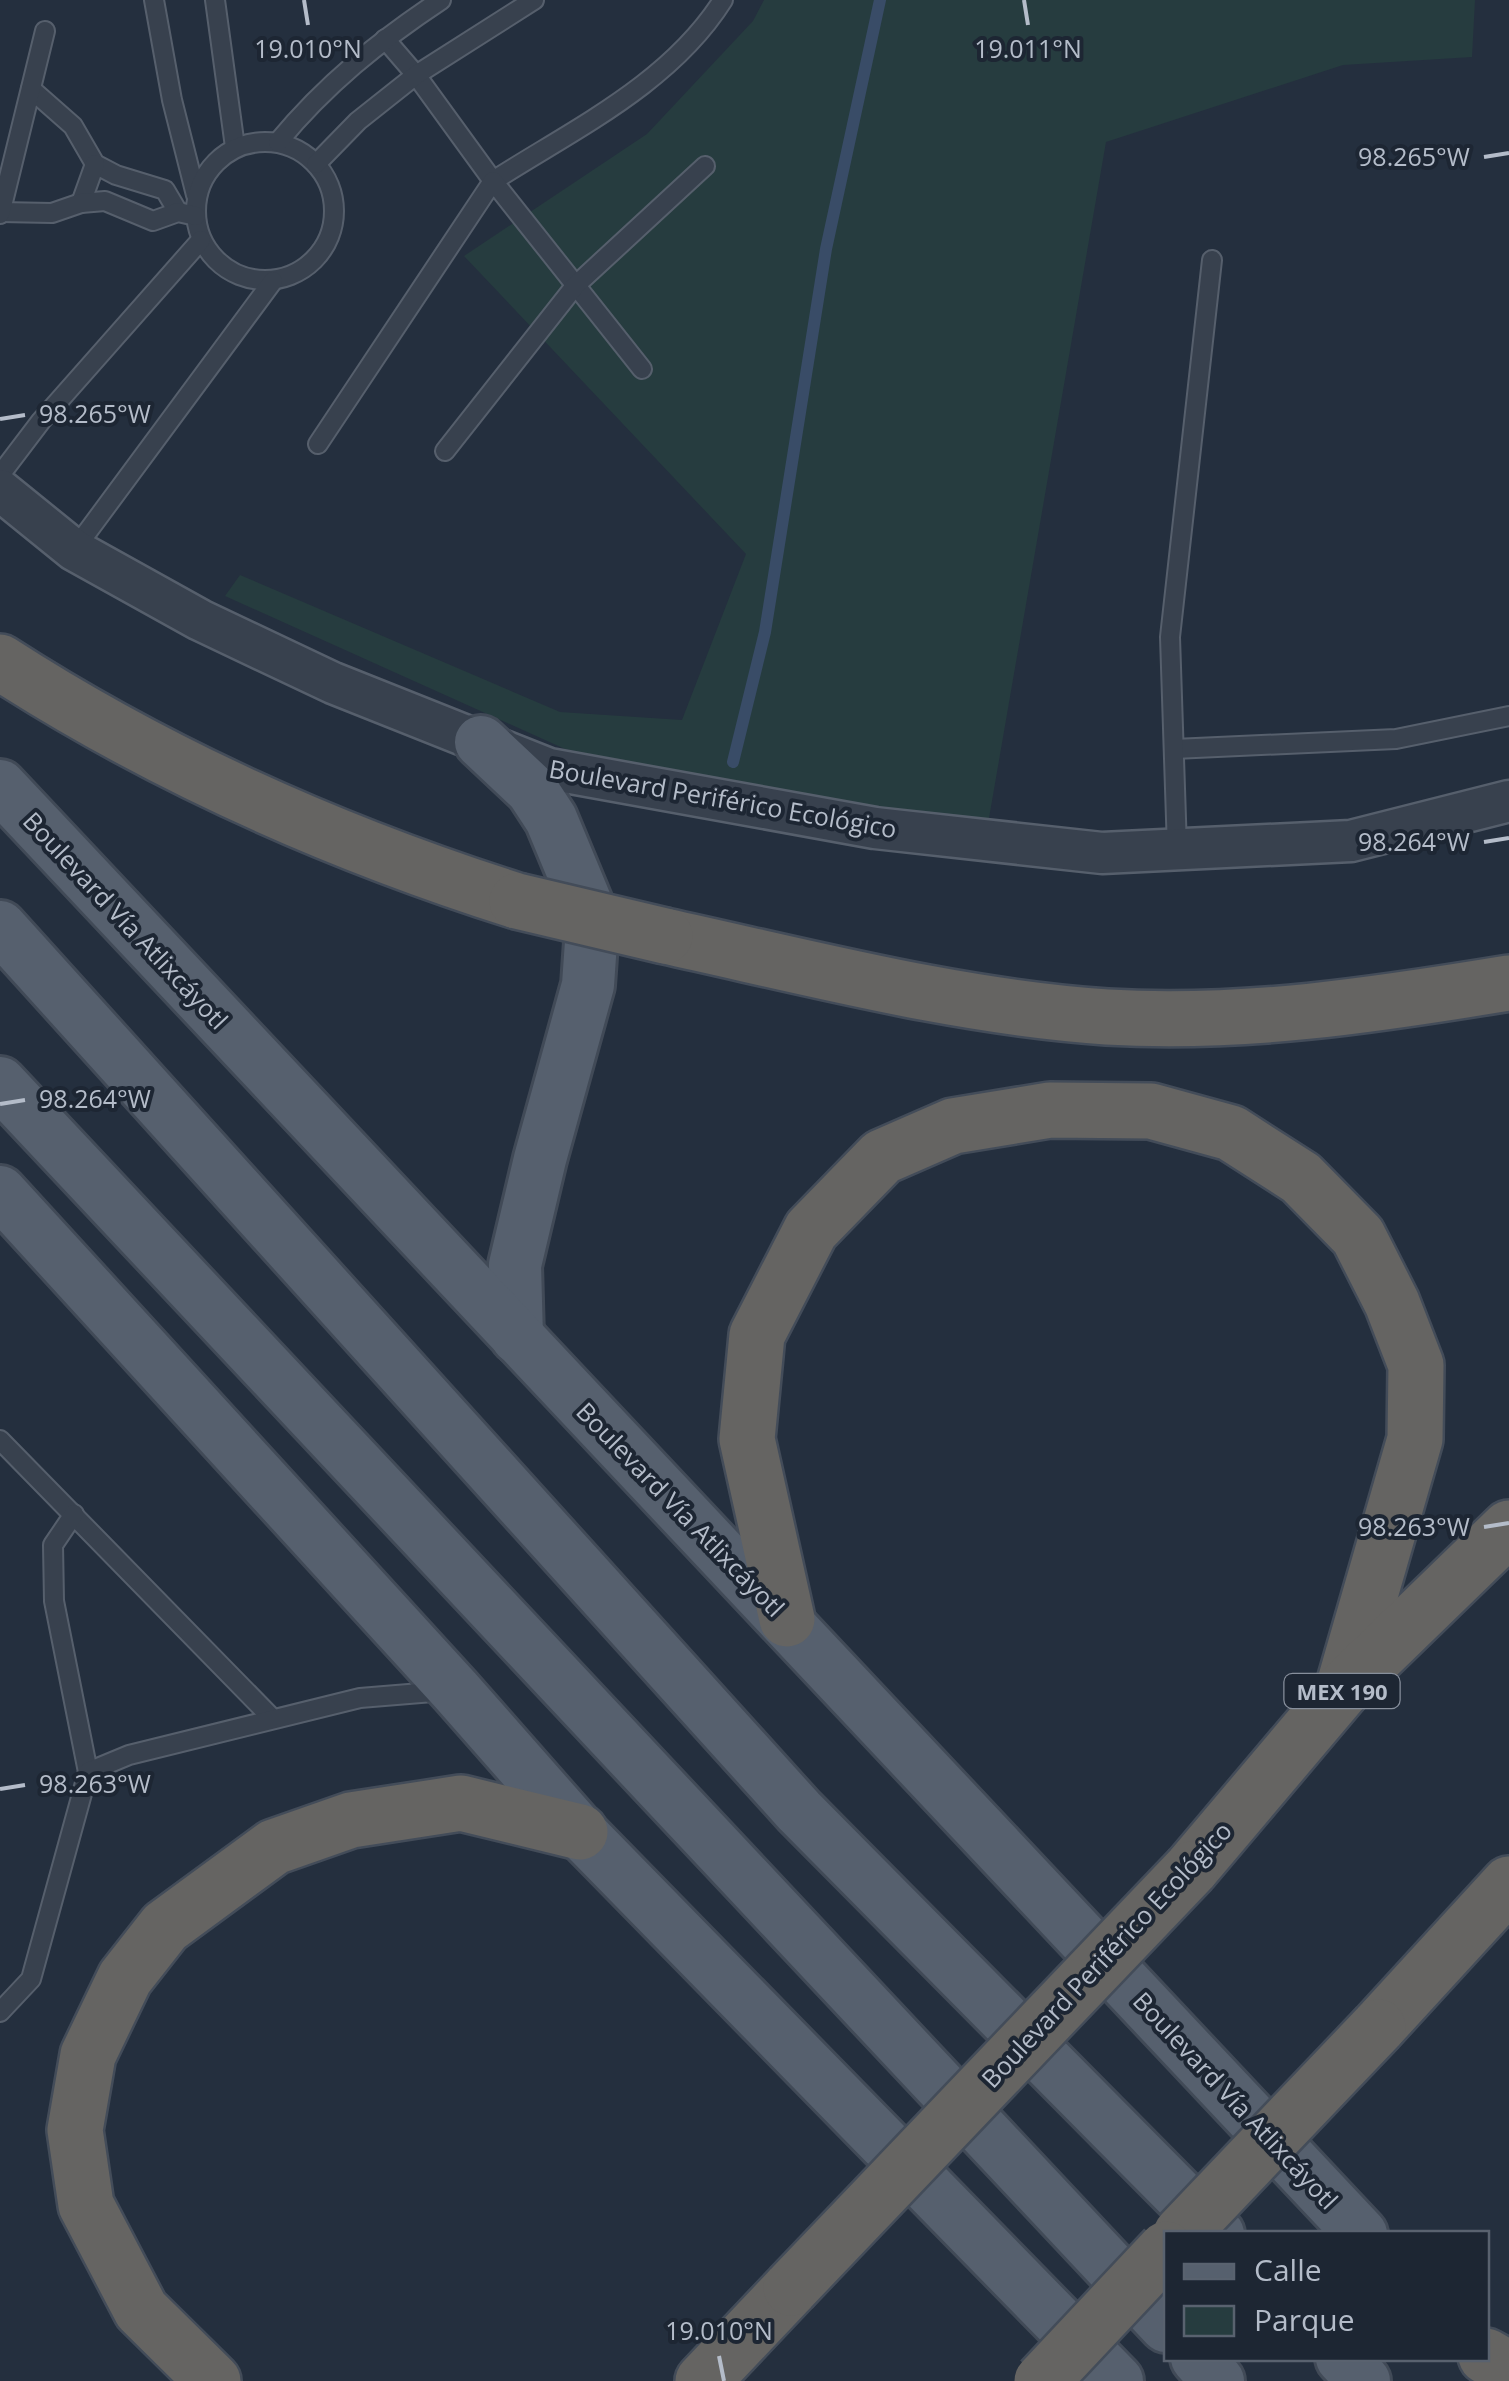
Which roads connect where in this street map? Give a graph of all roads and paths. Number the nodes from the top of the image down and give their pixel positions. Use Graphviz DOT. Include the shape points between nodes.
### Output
graph roads {
  1 [pos="154,0"];
  2 [pos="215,0"];
  3 [pos="440,0"];
  4 [pos="534,0"];
  5 [pos="723,0"];
  6 [pos="45,31"];
  7 [pos="385,39"];
  8 [pos="416,75"];
  9 [pos="30,89"];
  10 [pos="278,142"];
  11 [pos="235,147"];
  12 [pos="95,164"];
  13 [pos="316,164"];
  14 [pos="704,166"];
  15 [pos="493,182"];
  16 [pos="81,203"];
  17 [pos="190,208"];
  18 [pos="0,213"];
  19 [pos="201,240"];
  20 [pos="1212,260"];
  21 [pos="273,281"];
  22 [pos="574,286"];
  23 [pos="642,369"];
  24 [pos="318,444"];
  25 [pos="445,452"];
  26 [pos="0,476"];
  27 [pos="0,490"];
  28 [pos="74,550"];
  29 [pos="0,662"];
  30 [pos="1509,716"];
  31 [pos="480,742"];
  32 [pos="1174,749"];
  33 [pos="0,786"];
  34 [pos="1509,800"];
  35 [pos="1176,850"];
  36 [pos="0,927"];
  37 [pos="1509,983"];
  38 [pos="0,1084"];
  39 [pos="0,1192"];
  40 [pos="517,1337"];
  41 [pos="0,1440"];
  42 [pos="74,1514"];
  43 [pos="1509,1528"];
  44 [pos="786,1619"];
  45 [pos="1343,1689"];
  46 [pos="456,1691"];
  47 [pos="274,1720"];
  48 [pos="88,1772"];
  49 [pos="580,1832"];
  50 [pos="1509,1884"];
  51 [pos="1509,1933"];
  52 [pos="1428,1971"];
  53 [pos="0,2012"];
  54 [pos="1185,2231"];
  55 [pos="1215,2231"];
  56 [pos="1358,2231"];
  57 [pos="1164,2251"];
  58 [pos="1164,2324"];
  59 [pos="1200,2361"];
  60 [pos="1345,2361"];
  61 [pos="1481,2361"];
  62 [pos="700,2376"];
  63 [pos="214,2381"];
  64 [pos="1042,2381"];
  65 [pos="1117,2381"];
  66 [pos="1218,2381"];
  67 [pos="1364,2381"];
  68 [pos="1500,2381"];
  1 -- 17 [label="lane"];
  2 -- 11 [label="lane"];
  3 -- 7 [label="lane"];
  4 -- 8 [label="lane"];
  5 -- 15 [label="lane" via="655,78"];
  6 -- 9 [label="lane"];
  7 -- 8 [label="lane"];
  7 -- 10 [label="lane" via="308,105"];
  8 -- 13 [label="lane"];
  8 -- 15 [label="lane"];
  9 -- 12 [label="lane" via="73,126"];
  9 -- 18 [label="lane"];
  10 -- 11 [label="lane"];
  10 -- 13 [label="lane"];
  11 -- 17 [label="lane" via="204,177"];
  12 -- 16 [label="lane"];
  12 -- 17 [label="lane" via="165,190"];
  13 -- 21 [label="lane" via="334,203 326,246 294,275"];
  14 -- 22 [label="lane"];
  15 -- 22 [label="lane"];
  15 -- 24 [label="lane"];
  16 -- 17 [label="lane" via="105,201 153,221"];
  16 -- 18 [label="lane" via="52,212"];
  17 -- 19 [label="lane"];
  19 -- 21 [label="lane" via="231,272"];
  19 -- 26 [label="lane"];
  20 -- 32 [label="lane" via="1170,637"];
  21 -- 28 [label="lane"];
  22 -- 23 [label="lane"];
  22 -- 25 [label="lane"];
  27 -- 28 [label="street, Boulevard Periférico Ecológico"];
  28 -- 31 [label="street, Boulevard Periférico Ecológico" via="334,684"];
  29 -- 37 [label="highway, bridge" via="273,810 433,874 517,901 922,993 1108,1017 1202,1019 1371,1006"];
  30 -- 32 [label="lane" via="1396,739"];
  31 -- 35 [label="street, Boulevard Periférico Ecológico" via="550,769 875,828 1102,853"];
  31 -- 40 [label="main road" via="532,790 551,819 578,877 590,925 588,985 515,1265"];
  32 -- 35 [label="lane"];
  33 -- 40 [label="main road, Boulevard Vía Atlixcáyotl"];
  34 -- 35 [label="street, Boulevard Periférico Ecológico" via="1351,841"];
  36 -- 55 [label="main road" via="799,1811"];
  38 -- 58 [label="main road"];
  39 -- 46 [label="main road"];
  40 -- 44 [label="main road, Boulevard Vía Atlixcáyotl"];
  41 -- 42 [label="lane"];
  42 -- 47 [label="lane"];
  42 -- 48 [label="lane" via="53,1545 54,1601"];
  43 -- 45 [label="highway, Boulevard Periférico Ecológico / MEX 190"];
  44 -- 45 [label="highway" via="747,1439 756,1335 811,1230 882,1157 953,1126 1050,1110 1151,1111 1231,1134 1301,1178 1358,1236 1416,1365 1415,1439"];
  44 -- 56 [label="main road, Boulevard Vía Atlixcáyotl"];
  45 -- 62 [label="highway, Boulevard Periférico Ecológico / MEX 190, bridge" via="1190,1869"];
  46 -- 47 [label="lane" via="360,1698"];
  46 -- 49 [label="main road"];
  47 -- 48 [label="lane" via="129,1755"];
  48 -- 53 [label="lane" via="31,1979"];
  49 -- 63 [label="highway" via="461,1803 351,1820 259,1857 166,1928 124,1978 88,2055 75,2130 86,2205 142,2310"];
  49 -- 65 [label="main road"];
  50 -- 52 [label="highway"];
  51 -- 52 [label="highway"];
  52 -- 54 [label="highway, bridge"];
  57 -- 64 [label="highway, bridge"];
  59 -- 66 [label="main road"];
  60 -- 67 [label="main road"];
  61 -- 68 [label="main road"];
}
